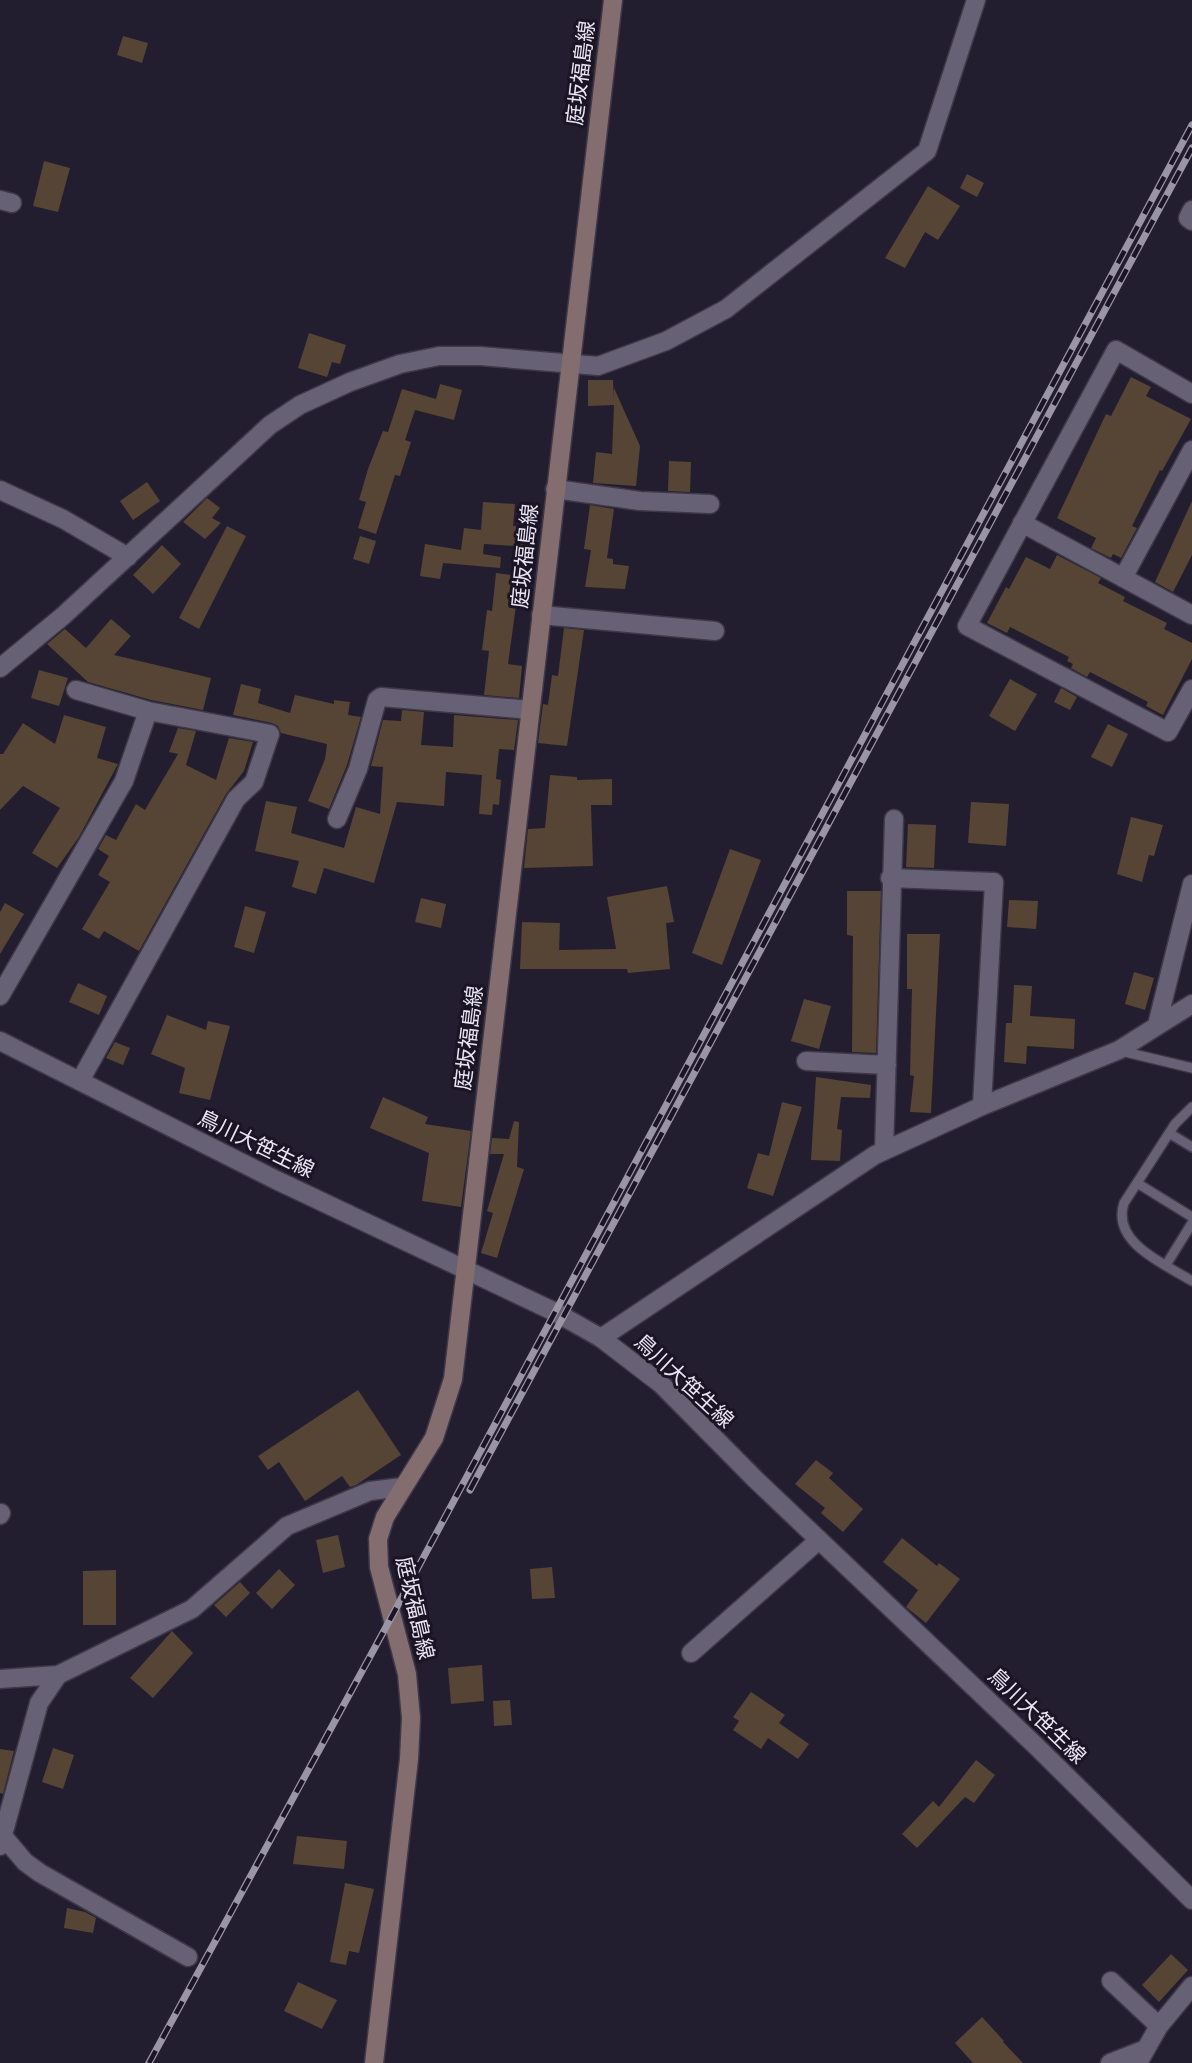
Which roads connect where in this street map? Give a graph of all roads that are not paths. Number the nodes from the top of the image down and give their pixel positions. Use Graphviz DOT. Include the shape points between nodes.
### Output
graph roads {
  1 [pos="613,0"];
  2 [pos="976,0"];
  3 [pos="1192,210"];
  4 [pos="1192,221"];
  5 [pos="569,365"];
  6 [pos="1192,394"];
  7 [pos="1192,450"];
  8 [pos="555,489"];
  9 [pos="0,490"];
  10 [pos="710,504"];
  11 [pos="1022,524"];
  12 [pos="128,556"];
  13 [pos="1123,578"];
  14 [pos="541,615"];
  15 [pos="1192,615"];
  16 [pos="715,631"];
  17 [pos="0,668"];
  18 [pos="1192,688"];
  19 [pos="76,690"];
  20 [pos="530,710"];
  21 [pos="148,711"];
  22 [pos="337,819"];
  23 [pos="894,819"];
  24 [pos="891,878"];
  25 [pos="1192,884"];
  26 [pos="0,996"];
  27 [pos="1192,1004"];
  28 [pos="1157,1025"];
  29 [pos="0,1041"];
  30 [pos="1119,1050"];
  31 [pos="806,1061"];
  32 [pos="887,1065"];
  33 [pos="1192,1068"];
  34 [pos="80,1081"];
  35 [pos="982,1106"];
  36 [pos="1192,1107"];
  37 [pos="1169,1133"];
  38 [pos="1192,1147"];
  39 [pos="884,1151"];
  40 [pos="1137,1183"];
  41 [pos="1192,1217"];
  42 [pos="1192,1223"];
  43 [pos="1188,1237"];
  44 [pos="1166,1265"];
  45 [pos="464,1267"];
  46 [pos="1192,1281"];
  47 [pos="601,1338"];
  48 [pos="402,1487"];
  49 [pos="819,1540"];
  50 [pos="691,1653"];
  51 [pos="58,1675"];
  52 [pos="0,1678"];
  53 [pos="2,1830"];
  54 [pos="1192,1900"];
  55 [pos="188,1957"];
  56 [pos="1111,1981"];
  57 [pos="1192,1986"];
  58 [pos="1159,2026"];
  59 [pos="1140,2057"];
  60 [pos="374,2063"];
  61 [pos="1110,2063"];
  1 -- 5 [label="main road, 庭坂福島線"];
  2 -- 5 [label="street" via="931,142 914,164 726,309 698,326 598,366"];
  3 -- 4 [label="street" via="1188,218"];
  5 -- 8 [label="main road, 庭坂福島線"];
  5 -- 12 [label="street" via="439,356 400,364 350,382 300,405 270,425"];
  6 -- 11 [label="street" via="1116,350"];
  7 -- 13 [label="street"];
  8 -- 10 [label="street" via="640,501"];
  8 -- 14 [label="main road, 庭坂福島線"];
  9 -- 12 [label="street" via="63,519"];
  11 -- 13 [label="street"];
  11 -- 18 [label="street" via="967,626 1168,732"];
  12 -- 17 [label="street"];
  13 -- 15 [label="street"];
  14 -- 16 [label="street"];
  14 -- 20 [label="main road, 庭坂福島線"];
  19 -- 21 [label="street"];
  20 -- 22 [label="street" via="381,697 350,793"];
  20 -- 45 [label="main road, 庭坂福島線"];
  21 -- 26 [label="street" via="124,781"];
  21 -- 34 [label="street" via="270,735 254,782 236,799"];
  23 -- 24 [label="street"];
  24 -- 32 [label="street"];
  24 -- 35 [label="street" via="994,882"];
  25 -- 28 [label="street"];
  27 -- 28 [label="street"];
  28 -- 30 [label="street"];
  29 -- 34 [label="street, 鳥川大笹生線"];
  30 -- 33 [label="lane"];
  30 -- 35 [label="street"];
  31 -- 32 [label="street"];
  32 -- 39 [label="street"];
  34 -- 45 [label="street, 鳥川大笹生線" via="276,1180"];
  35 -- 39 [label="street"];
  36 -- 37 [label="lane"];
  37 -- 38 [label="lane"];
  37 -- 40 [label="lane"];
  39 -- 47 [label="street"];
  40 -- 41 [label="lane"];
  40 -- 44 [label="lane" via="1121,1212 1123,1228 1140,1248"];
  42 -- 43 [label="lane"];
  43 -- 44 [label="lane"];
  44 -- 46 [label="lane"];
  45 -- 47 [label="street, 鳥川大笹生線"];
  45 -- 48 [label="main road, 庭坂福島線" via="453,1379 445,1411 434,1438"];
  47 -- 49 [label="street, 鳥川大笹生線" via="660,1384"];
  48 -- 51 [label="street" via="370,1491 287,1526 192,1609"];
  48 -- 60 [label="main road, 庭坂福島線" via="378,1539 379,1567 407,1674 411,1718 410,1759"];
  49 -- 50 [label="street"];
  49 -- 54 [label="street, 鳥川大笹生線"];
  51 -- 52 [label="street"];
  51 -- 53 [label="street" via="39,1703"];
  53 -- 55 [label="street" via="26,1862 40,1873"];
  56 -- 58 [label="street"];
  57 -- 58 [label="street"];
  58 -- 59 [label="street"];
  59 -- 61 [label="street"];
}
